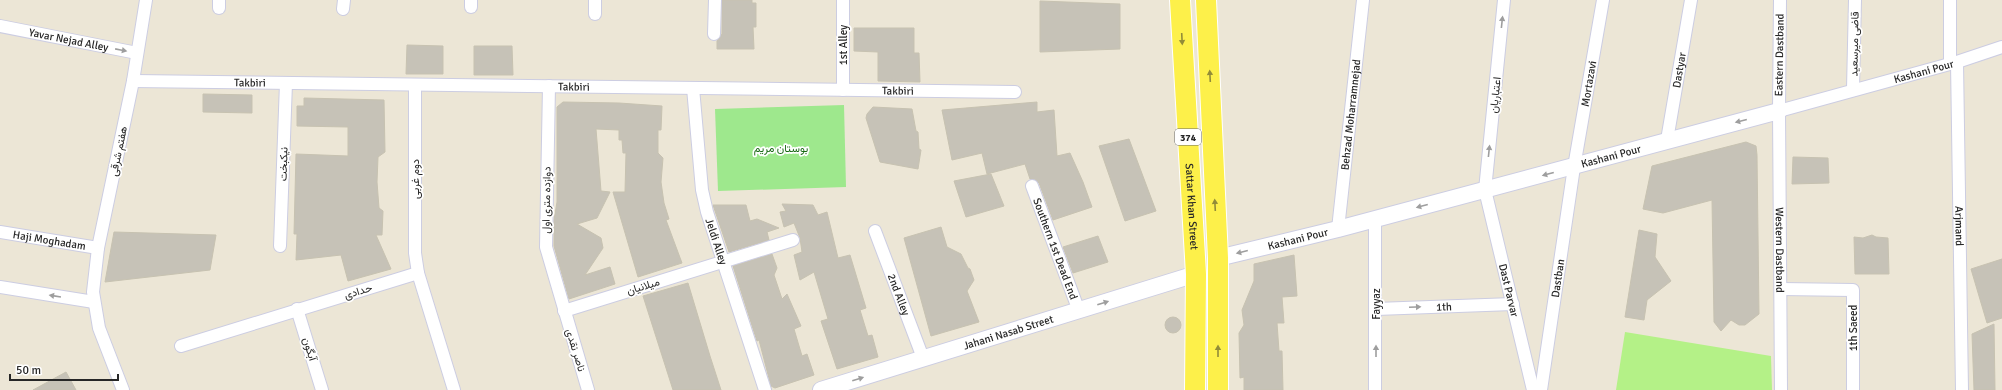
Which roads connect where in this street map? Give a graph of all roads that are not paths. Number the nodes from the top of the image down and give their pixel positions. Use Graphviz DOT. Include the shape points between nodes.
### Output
graph roads {
  1 [pos="146,0"];
  2 [pos="595,0"];
  3 [pos="714,0"];
  4 [pos="844,0"];
  5 [pos="1180,0"];
  6 [pos="1206,0"];
  7 [pos="1363,0"];
  8 [pos="1504,0"];
  9 [pos="1603,0"];
  10 [pos="1691,0"];
  11 [pos="1780,0"];
  12 [pos="1855,0"];
  13 [pos="1950,0"];
  14 [pos="595,14"];
  15 [pos="0,26"];
  16 [pos="714,34"];
  17 [pos="2002,47"];
  18 [pos="137,53"];
  19 [pos="1954,62"];
  20 [pos="133,81"];
  21 [pos="286,83"];
  22 [pos="415,84"];
  23 [pos="549,86"];
  24 [pos="692,88"];
  25 [pos="1853,89"];
  26 [pos="843,90"];
  27 [pos="1015,92"];
  28 [pos="1779,111"];
  29 [pos="1667,140"];
  30 [pos="1574,167"];
  31 [pos="1032,186"];
  32 [pos="1485,190"];
  33 [pos="1376,219"];
  34 [pos="1338,229"];
  35 [pos="875,231"];
  36 [pos="0,232"];
  37 [pos="793,240"];
  38 [pos="280,246"];
  39 [pos="98,248"];
  40 [pos="1218,258"];
  41 [pos="722,262"];
  42 [pos="418,273"];
  43 [pos="1196,274"];
  44 [pos="0,287"];
  45 [pos="1781,289"];
  46 [pos="94,302"];
  47 [pos="1513,304"];
  48 [pos="297,309"];
  49 [pos="1376,309"];
  50 [pos="564,311"];
  51 [pos="1079,311"];
  52 [pos="181,346"];
  53 [pos="923,358"];
  54 [pos="122,390"];
  55 [pos="322,390"];
  56 [pos="454,390"];
  57 [pos="588,390"];
  58 [pos="765,390"];
  59 [pos="820,390"];
  60 [pos="1195,390"];
  61 [pos="1218,390"];
  62 [pos="1375,390"];
  63 [pos="1532,390"];
  64 [pos="1540,390"];
  65 [pos="1781,390"];
  66 [pos="1853,390"];
  67 [pos="1962,390"];
  1 -- 18 [label="street, هفتم شرقی"];
  2 -- 14 [label="street"];
  3 -- 16 [label="street"];
  4 -- 26 [label="street, 1st Alley"];
  5 -- 43 [label="main road, Sattar Khan Street / 374, one-way"];
  40 -- 6 [label="main road, Sattar Khan Street / 374, one-way"];
  7 -- 34 [label="street, Behzad Moharramnejad"];
  32 -- 8 [label="street, اعتباریان, one-way"];
  9 -- 30 [label="street, Mortazavi"];
  10 -- 29 [label="street, Dastyar"];
  11 -- 28 [label="street, Eastern Dastband"];
  12 -- 25 [label="street, قاضی میرسعید"];
  13 -- 19 [label="street, Arjmand"];
  15 -- 18 [label="street, Yavar Nejad Alley, one-way"];
  17 -- 19 [label="street, Kashani Pour"];
  18 -- 20 [label="street, هفتم شرقی"];
  19 -- 25 [label="street, Kashani Pour"];
  19 -- 67 [label="street, Arjmand"];
  20 -- 21 [label="street, Takbiri"];
  20 -- 39 [label="street, هفتم شرقی"];
  21 -- 22 [label="street, Takbiri"];
  21 -- 38 [label="street, نیکبخت"];
  22 -- 23 [label="street, Takbiri"];
  22 -- 42 [label="street, دوم غربی" via="415,247"];
  23 -- 24 [label="street, Takbiri"];
  23 -- 50 [label="street, دوازده متری اول" via="545,236"];
  24 -- 26 [label="street, Takbiri"];
  24 -- 41 [label="street, Jeldi Alley" via="702,190"];
  25 -- 28 [label="street, Kashani Pour"];
  26 -- 27 [label="street, Takbiri"];
  28 -- 29 [label="street, Kashani Pour, one-way"];
  28 -- 45 [label="street, Western Dastband"];
  29 -- 30 [label="street, Kashani Pour"];
  30 -- 32 [label="street, Kashani Pour, one-way"];
  30 -- 64 [label="street, Dastban"];
  31 -- 51 [label="street, Southern 1st Dead End"];
  32 -- 33 [label="street, Kashani Pour, one-way"];
  32 -- 47 [label="street, Dast Parvar"];
  33 -- 34 [label="street, Kashani Pour"];
  33 -- 49 [label="street, Fayyaz"];
  34 -- 40 [label="street, Kashani Pour, one-way"];
  35 -- 53 [label="street, 2nd Alley"];
  36 -- 39 [label="street, Haji Moghadam"];
  37 -- 41 [label="street, میلانیان"];
  39 -- 46 [label="street, هفتم شرقی"];
  61 -- 40 [label="main road, Sattar Khan Street / 374, one-way"];
  41 -- 50 [label="street, میلانیان"];
  41 -- 58 [label="street, Jeldi Alley"];
  42 -- 48 [label="street, حدادی"];
  42 -- 56 [label="street"];
  51 -- 43 [label="street, Jahani Nasab Street, one-way"];
  43 -- 60 [label="main road, Sattar Khan Street / 374"];
  46 -- 44 [label="street, one-way"];
  45 -- 65 [label="street, Western Dastband"];
  45 -- 66 [label="street, 1th Saeed" via="1853,290"];
  46 -- 54 [label="street, هفتم شرقی" via="104,344"];
  49 -- 47 [label="street, 1th, one-way"];
  47 -- 63 [label="street, Dast Parvar"];
  48 -- 52 [label="street, حدادی"];
  48 -- 55 [label="street, آبگون"];
  62 -- 49 [label="street, Fayyaz, one-way"];
  50 -- 57 [label="street, ناصر نقدی"];
  51 -- 53 [label="street, Jahani Nasab Street"];
  59 -- 53 [label="street, Jahani Nasab Street, one-way"];
}
